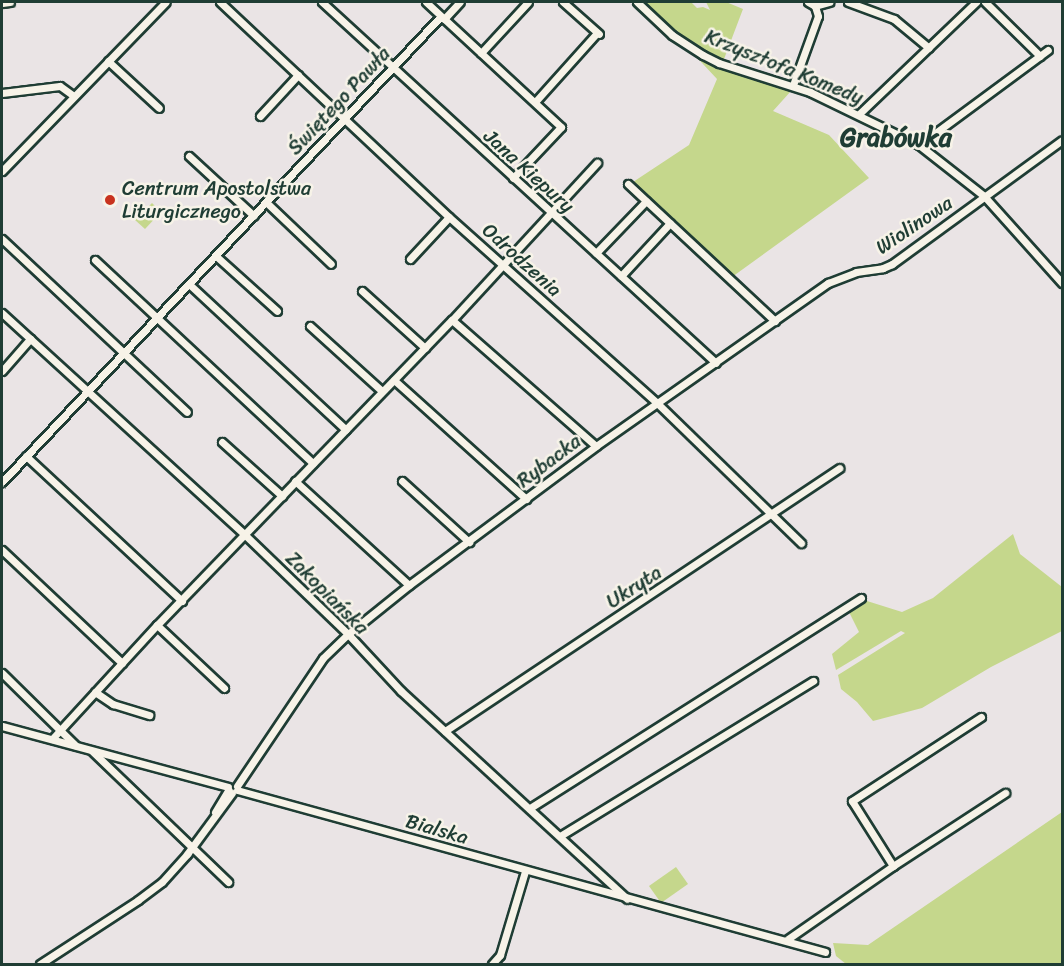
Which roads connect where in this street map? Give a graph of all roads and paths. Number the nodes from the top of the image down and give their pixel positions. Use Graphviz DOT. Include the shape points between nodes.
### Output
graph roads {
  1 [pos="10,2"];
  2 [pos="166,2"];
  3 [pos="220,2"];
  4 [pos="322,2"];
  5 [pos="426,2"];
  6 [pos="460,2"];
  7 [pos="528,2"];
  8 [pos="563,2"];
  9 [pos="637,2"];
  10 [pos="829,2"];
  11 [pos="848,2"];
  12 [pos="976,2"];
  13 [pos="985,2"];
  14 [pos="2,3"];
  15 [pos="812,4"];
  16 [pos="443,17"];
  17 [pos="929,48"];
  18 [pos="1048,50"];
  19 [pos="481,53"];
  20 [pos="1040,56"];
  21 [pos="108,61"];
  22 [pos="392,68"];
  23 [pos="298,75"];
  24 [pos="793,85"];
  25 [pos="2,93"];
  26 [pos="74,96"];
  27 [pos="535,102"];
  28 [pos="159,108"];
  29 [pos="859,114"];
  30 [pos="260,116"];
  31 [pos="346,120"];
  32 [pos="1062,140"];
  33 [pos="919,145"];
  34 [pos="189,156"];
  35 [pos="597,163"];
  36 [pos="2,171"];
  37 [pos="513,178"];
  38 [pos="628,184"];
  39 [pos="984,196"];
  40 [pos="646,201"];
  41 [pos="267,203"];
  42 [pos="551,213"];
  43 [pos="254,216"];
  44 [pos="449,217"];
  45 [pos="670,223"];
  46 [pos="2,239"];
  47 [pos="596,253"];
  48 [pos="216,256"];
  49 [pos="410,259"];
  50 [pos="95,261"];
  51 [pos="331,264"];
  52 [pos="503,266"];
  53 [pos="621,276"];
  54 [pos="1062,283"];
  55 [pos="189,284"];
  56 [pos="362,291"];
  57 [pos="277,311"];
  58 [pos="2,313"];
  59 [pos="155,318"];
  60 [pos="452,320"];
  61 [pos="776,321"];
  62 [pos="310,327"];
  63 [pos="30,339"];
  64 [pos="425,348"];
  65 [pos="122,352"];
  66 [pos="716,363"];
  67 [pos="2,371"];
  68 [pos="394,380"];
  69 [pos="85,390"];
  70 [pos="382,391"];
  71 [pos="657,403"];
  72 [pos="187,412"];
  73 [pos="345,429"];
  74 [pos="222,442"];
  75 [pos="596,446"];
  76 [pos="26,456"];
  77 [pos="313,463"];
  78 [pos="839,468"];
  79 [pos="295,481"];
  80 [pos="402,481"];
  81 [pos="2,482"];
  82 [pos="282,496"];
  83 [pos="526,499"];
  84 [pos="773,515"];
  85 [pos="244,534"];
  86 [pos="469,542"];
  87 [pos="801,543"];
  88 [pos="2,550"];
  89 [pos="409,585"];
  90 [pos="861,598"];
  91 [pos="182,601"];
  92 [pos="157,625"];
  93 [pos="348,634"];
  94 [pos="122,663"];
  95 [pos="2,673"];
  96 [pos="813,681"];
  97 [pos="224,688"];
  98 [pos="95,692"];
  99 [pos="149,715"];
  100 [pos="981,717"];
  101 [pos="2,726"];
  102 [pos="60,729"];
  103 [pos="446,731"];
  104 [pos="52,739"];
  105 [pos="75,745"];
  106 [pos="90,749"];
  107 [pos="232,788"];
  108 [pos="1005,794"];
  109 [pos="530,808"];
  110 [pos="560,836"];
  111 [pos="193,847"];
  112 [pos="893,866"];
  113 [pos="525,871"];
  114 [pos="228,882"];
  115 [pos="627,899"];
  116 [pos="788,939"];
  117 [pos="825,952"];
  118 [pos="40,964"];
  119 [pos="492,964"];
  1 -- 14 [label="street"];
  2 -- 21 [label="street"];
  3 -- 23 [label="street, Odrodzenia"];
  4 -- 22 [label="street, Jana Kiepury"];
  5 -- 16 [label="street"];
  6 -- 16 [label="street, Świętego Pawła"];
  7 -- 19 [label="street"];
  8 -- 27 [label="street" via="599,34"];
  9 -- 24 [label="street, Krzysztofa Komedy" via="672,35 703,55"];
  10 -- 15 [label="street"];
  11 -- 17 [label="street" via="900,22"];
  12 -- 17 [label="street"];
  13 -- 20 [label="street"];
  15 -- 24 [label="street" via="818,16"];
  16 -- 19 [label="street"];
  16 -- 22 [label="street, Świętego Pawła"];
  17 -- 29 [label="street"];
  18 -- 20 [label="street"];
  19 -- 27 [label="street"];
  20 -- 33 [label="street"];
  21 -- 26 [label="street"];
  21 -- 28 [label="street"];
  22 -- 31 [label="street, Świętego Pawła"];
  22 -- 37 [label="street, Jana Kiepury"];
  23 -- 30 [label="street"];
  23 -- 31 [label="street, Odrodzenia"];
  24 -- 29 [label="street, Krzysztofa Komedy"];
  25 -- 26 [label="street" via="60,86"];
  26 -- 36 [label="street"];
  27 -- 37 [label="street" via="561,127"];
  29 -- 33 [label="street, Krzysztofa Komedy"];
  31 -- 41 [label="street, Świętego Pawła"];
  31 -- 44 [label="street, Odrodzenia"];
  32 -- 39 [label="street, Wiolinowa"];
  33 -- 39 [label="street, Krzysztofa Komedy" via="961,174"];
  34 -- 43 [label="street"];
  35 -- 42 [label="street"];
  37 -- 42 [label="street, Jana Kiepury"];
  38 -- 40 [label="street"];
  39 -- 54 [label="street, Krzysztofa Komedy"];
  39 -- 61 [label="street, Wiolinowa" via="892,264 836,280"];
  40 -- 45 [label="street"];
  40 -- 47 [label="street"];
  41 -- 43 [label="street, Świętego Pawła"];
  41 -- 51 [label="street"];
  42 -- 47 [label="street, Jana Kiepury"];
  42 -- 52 [label="street"];
  43 -- 48 [label="street, Świętego Pawła"];
  44 -- 49 [label="street"];
  44 -- 52 [label="street, Odrodzenia"];
  45 -- 53 [label="street"];
  45 -- 61 [label="street"];
  46 -- 65 [label="street"];
  47 -- 53 [label="street, Jana Kiepury"];
  48 -- 55 [label="street, Świętego Pawła"];
  48 -- 57 [label="street"];
  50 -- 59 [label="street"];
  52 -- 60 [label="street"];
  52 -- 71 [label="street, Odrodzenia"];
  53 -- 66 [label="street, Jana Kiepury"];
  55 -- 59 [label="street, Świętego Pawła"];
  55 -- 73 [label="street"];
  56 -- 64 [label="street"];
  58 -- 63 [label="street, Zakopiańska"];
  59 -- 65 [label="street, Świętego Pawła"];
  59 -- 77 [label="street"];
  60 -- 64 [label="street"];
  60 -- 75 [label="street"];
  61 -- 66 [label="street, Rybacka"];
  62 -- 70 [label="street"];
  63 -- 67 [label="street"];
  63 -- 69 [label="street, Zakopiańska"];
  64 -- 68 [label="street"];
  65 -- 69 [label="street, Świętego Pawła"];
  65 -- 72 [label="street"];
  66 -- 71 [label="street, Rybacka"];
  68 -- 70 [label="street"];
  68 -- 83 [label="street"];
  69 -- 76 [label="street, Świętego Pawła"];
  69 -- 85 [label="street, Zakopiańska"];
  70 -- 73 [label="street"];
  71 -- 75 [label="street, Rybacka"];
  71 -- 84 [label="street, Odrodzenia"];
  73 -- 77 [label="street"];
  74 -- 82 [label="street"];
  75 -- 83 [label="street, Rybacka"];
  76 -- 81 [label="street, Świętego Pawła"];
  76 -- 91 [label="street"];
  77 -- 79 [label="street"];
  78 -- 84 [label="street, Ukryta"];
  79 -- 82 [label="street"];
  79 -- 89 [label="street"];
  80 -- 86 [label="street"];
  82 -- 85 [label="street"];
  83 -- 86 [label="street, Rybacka"];
  84 -- 87 [label="street, Odrodzenia"];
  84 -- 103 [label="street, Ukryta"];
  85 -- 91 [label="street"];
  85 -- 93 [label="street, Zakopiańska"];
  86 -- 89 [label="street, Rybacka"];
  88 -- 94 [label="street"];
  89 -- 93 [label="street, Rybacka"];
  90 -- 109 [label="street"];
  91 -- 92 [label="street"];
  92 -- 94 [label="street"];
  92 -- 97 [label="street"];
  93 -- 103 [label="street, Zakopiańska" via="401,691"];
  93 -- 107 [label="street, Rybacka" via="314,669"];
  94 -- 98 [label="street"];
  95 -- 102 [label="street"];
  96 -- 110 [label="street"];
  98 -- 99 [label="street" via="113,704"];
  98 -- 102 [label="street"];
  100 -- 112 [label="street" via="852,801"];
  101 -- 104 [label="street, Bialska"];
  102 -- 104 [label="street"];
  102 -- 105 [label="street"];
  103 -- 109 [label="street, Zakopiańska"];
  104 -- 105 [label="street, Bialska"];
  105 -- 106 [label="street, Bialska"];
  106 -- 107 [label="street, Bialska"];
  106 -- 111 [label="street"];
  107 -- 111 [label="street, Rybacka"];
  107 -- 113 [label="street, Bialska"];
  108 -- 112 [label="street"];
  109 -- 110 [label="street, Zakopiańska"];
  110 -- 115 [label="street, Zakopiańska"];
  111 -- 114 [label="street"];
  111 -- 118 [label="street, Rybacka" via="154,888"];
  112 -- 116 [label="street"];
  113 -- 115 [label="street, Bialska"];
  113 -- 119 [label="street" via="500,955"];
  115 -- 116 [label="street, Bialska"];
  116 -- 117 [label="street, Bialska"];
}
